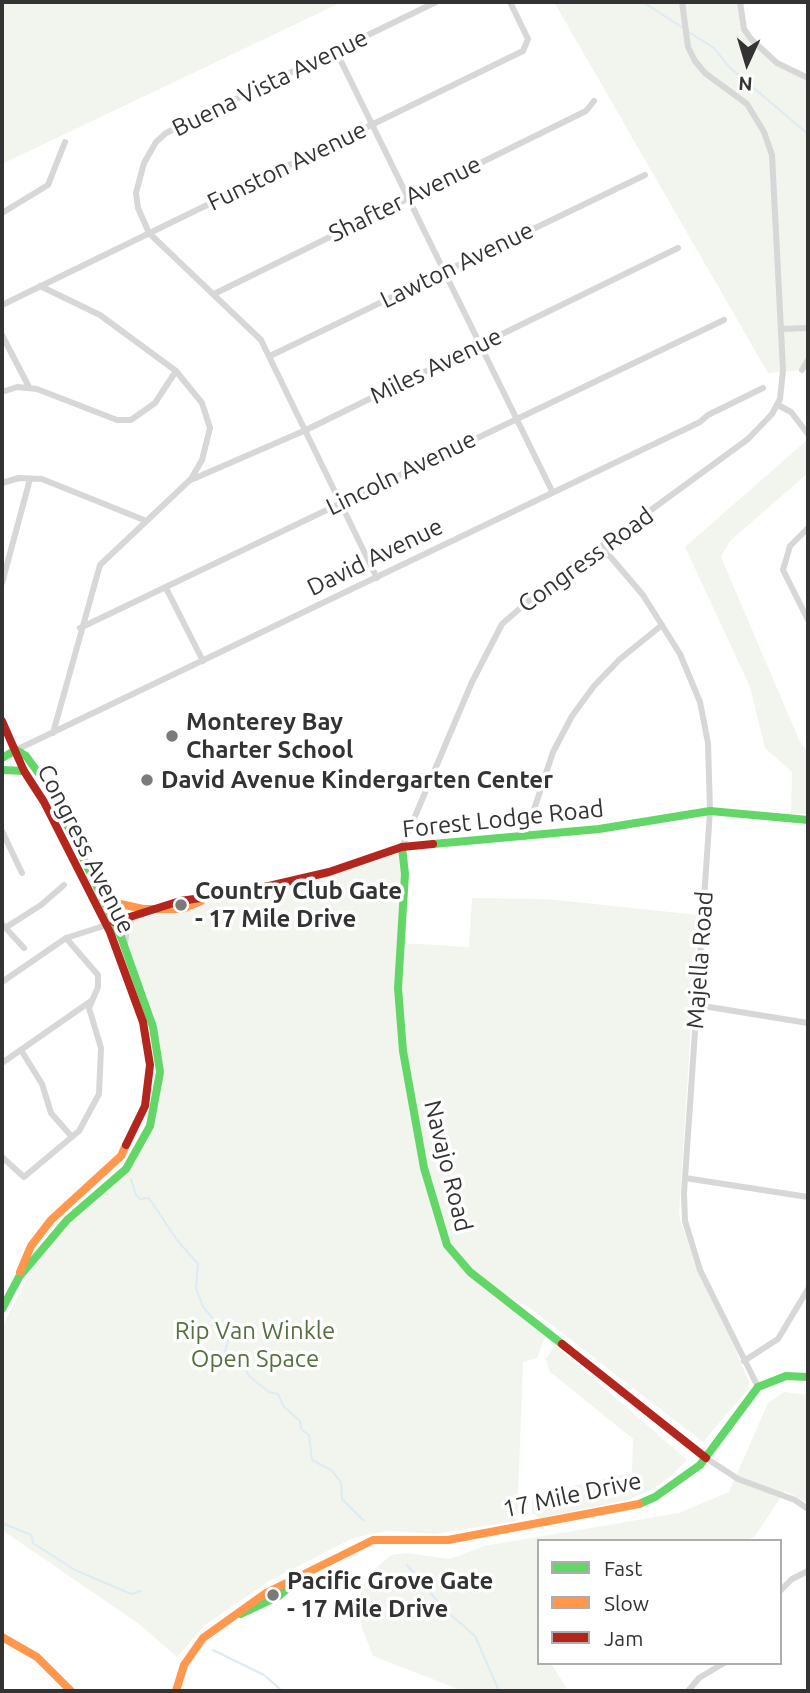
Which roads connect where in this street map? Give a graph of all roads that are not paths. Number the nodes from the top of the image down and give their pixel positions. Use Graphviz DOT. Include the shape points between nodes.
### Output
graph roads {
  1 [pos="436,2"];
  2 [pos="510,2"];
  3 [pos="682,2"];
  4 [pos="740,2"];
  5 [pos="336,51"];
  6 [pos="808,78"];
  7 [pos="594,101"];
  8 [pos="372,125"];
  9 [pos="65,142"];
  10 [pos="645,175"];
  11 [pos="409,198"];
  12 [pos="2,213"];
  13 [pos="149,233"];
  14 [pos="678,248"];
  15 [pos="444,271"];
  16 [pos="40,286"];
  17 [pos="214,294"];
  18 [pos="2,305"];
  19 [pos="724,320"];
  20 [pos="808,328"];
  21 [pos="781,329"];
  22 [pos="2,335"];
  23 [pos="480,345"];
  24 [pos="270,356"];
  25 [pos="808,360"];
  26 [pos="802,370"];
  27 [pos="176,371"];
  28 [pos="29,387"];
  29 [pos="764,388"];
  30 [pos="2,393"];
  31 [pos="778,405"];
  32 [pos="516,418"];
  33 [pos="306,430"];
  34 [pos="808,434"];
  35 [pos="30,479"];
  36 [pos="191,479"];
  37 [pos="2,483"];
  38 [pos="552,492"];
  39 [pos="341,502"];
  40 [pos="144,520"];
  41 [pos="808,528"];
  42 [pos="602,547"];
  43 [pos="376,578"];
  44 [pos="2,583"];
  45 [pos="166,588"];
  46 [pos="808,620"];
  47 [pos="662,625"];
  48 [pos="80,628"];
  49 [pos="203,661"];
  50 [pos="2,721"];
  51 [pos="53,733"];
  52 [pos="16,750"];
  53 [pos="2,758"];
  54 [pos="2,770"];
  55 [pos="24,771"];
  56 [pos="710,811"];
  57 [pos="808,820"];
  58 [pos="2,831"];
  59 [pos="525,837"];
  60 [pos="402,847"];
  61 [pos="22,873"];
  62 [pos="64,885"];
  63 [pos="99,893"];
  64 [pos="155,909"];
  65 [pos="134,916"];
  66 [pos="110,924"];
  67 [pos="4,926"];
  68 [pos="66,938"];
  69 [pos="24,948"];
  70 [pos="127,949"];
  71 [pos="3,979"];
  72 [pos="91,1001"];
  73 [pos="697,1005"];
  74 [pos="808,1023"];
  75 [pos="21,1050"];
  76 [pos="2,1063"];
  77 [pos="72,1138"];
  78 [pos="2,1157"];
  79 [pos="685,1178"];
  80 [pos="808,1197"];
  81 [pos="19,1277"];
  82 [pos="808,1289"];
  83 [pos="2,1309"];
  84 [pos="744,1361"];
  85 [pos="808,1377"];
  86 [pos="758,1387"];
  87 [pos="706,1458"];
  88 [pos="808,1509"];
  89 [pos="808,1571"];
  90 [pos="782,1589"];
  91 [pos="2,1637"];
  92 [pos="721,1665"];
  93 [pos="71,1691"];
  94 [pos="176,1691"];
  95 [pos="688,1691"];
  1 -- 5 [label="street, Buena Vista Avenue"];
  2 -- 8 [label="street, Funston Avenue" via="528,39 523,51"];
  3 -- 21 [label="street, Congress Road" via="688,47 695,61 747,104 768,143 774,172"];
  4 -- 6 [label="street" via="744,29 751,39 777,63"];
  5 -- 8 [label="street"];
  5 -- 13 [label="street, Buena Vista Avenue" via="161,137 144,163 136,193"];
  7 -- 11 [label="street, Shafter Avenue" via="586,111"];
  8 -- 11 [label="street"];
  8 -- 13 [label="street, Funston Avenue"];
  9 -- 12 [label="street" via="48,185"];
  10 -- 15 [label="street, Lawton Avenue"];
  11 -- 15 [label="street"];
  11 -- 17 [label="street, Shafter Avenue"];
  13 -- 16 [label="street, Funston Avenue"];
  13 -- 17 [label="street, Buena Vista Avenue"];
  14 -- 23 [label="street, Miles Avenue"];
  15 -- 23 [label="street"];
  15 -- 24 [label="street, Lawton Avenue"];
  16 -- 18 [label="street, Funston Avenue"];
  16 -- 27 [label="street" via="88,308"];
  17 -- 24 [label="street, Buena Vista Avenue" via="256,333"];
  19 -- 32 [label="street, Lincoln Avenue"];
  20 -- 21 [label="street"];
  21 -- 31 [label="street, Congress Road" via="783,388"];
  22 -- 28 [label="street"];
  23 -- 32 [label="street"];
  23 -- 33 [label="street, Miles Avenue"];
  24 -- 33 [label="street, Buena Vista Avenue"];
  25 -- 26 [label="street"];
  27 -- 28 [label="street" via="155,404 131,420 117,420"];
  27 -- 36 [label="street" via="202,403 210,428 202,460"];
  28 -- 30 [label="street"];
  29 -- 38 [label="street, David Avenue"];
  31 -- 34 [label="street" via="791,412"];
  31 -- 42 [label="street, Congress Road" via="748,439"];
  32 -- 38 [label="street"];
  32 -- 39 [label="street, Lincoln Avenue"];
  33 -- 36 [label="street, Miles Avenue"];
  33 -- 39 [label="street, Buena Vista Avenue"];
  35 -- 37 [label="street"];
  35 -- 40 [label="street"];
  35 -- 44 [label="street"];
  36 -- 40 [label="street"];
  38 -- 43 [label="street, David Avenue"];
  39 -- 43 [label="street, Buena Vista Avenue"];
  39 -- 45 [label="street, Lincoln Avenue"];
  40 -- 48 [label="street" via="100,565"];
  41 -- 46 [label="street" via="790,546 783,570"];
  42 -- 47 [label="street, Majella Road"];
  42 -- 60 [label="street, Congress Road" via="524,604 495,635"];
  43 -- 49 [label="street, David Avenue"];
  45 -- 48 [label="street, Lincoln Avenue"];
  45 -- 49 [label="street"];
  47 -- 56 [label="street, Majella Road" via="690,672 700,702 709,752"];
  47 -- 59 [label="street" via="612,666 572,716 553,752"];
  48 -- 51 [label="street"];
  49 -- 51 [label="street, David Avenue"];
  50 -- 52 [label="street"];
  51 -- 52 [label="street, David Avenue"];
  52 -- 53 [label="street, David Avenue"];
  52 -- 55 [label="street, Congress Avenue"];
  52 -- 63 [label="street, Congress Avenue" via="26,756 50,789"];
  54 -- 55 [label="street"];
  55 -- 66 [label="street, Congress Avenue"];
  56 -- 57 [label="street, Forest Lodge Road"];
  56 -- 59 [label="street, Forest Lodge Road"];
  56 -- 73 [label="street, Majella Road"];
  58 -- 61 [label="street"];
  59 -- 60 [label="street, Forest Lodge Road"];
  60 -- 64 [label="street, Forest Lodge Road" via="329,872"];
  60 -- 87 [label="street, Navajo Road" via="405,874 398,988 403,1051 424,1168 447,1245 470,1272"];
  62 -- 67 [label="street" via="41,905"];
  63 -- 64 [label="street" via="123,905"];
  63 -- 66 [label="street, Congress Avenue"];
  64 -- 65 [label="street, Forest Lodge Road"];
  65 -- 66 [label="street, Forest Lodge Road"];
  65 -- 70 [label="street" via="125,934"];
  66 -- 68 [label="street, Forest Lodge Road"];
  66 -- 70 [label="street, Congress Avenue"];
  66 -- 81 [label="street, Congress Avenue" via="148,1046 145,1106 121,1156 51,1220 31,1246"];
  67 -- 69 [label="street"];
  68 -- 71 [label="street, Forest Lodge Road"];
  68 -- 72 [label="street" via="98,975"];
  70 -- 81 [label="street, Congress Avenue" via="158,1049 160,1072 153,1119 126,1169 68,1220"];
  72 -- 75 [label="street"];
  72 -- 77 [label="street" via="90,1016 101,1048 101,1082 90,1115"];
  73 -- 74 [label="street"];
  73 -- 79 [label="street, Majella Road"];
  75 -- 76 [label="street"];
  75 -- 77 [label="street" via="42,1084 56,1122"];
  77 -- 78 [label="street" via="24,1177"];
  79 -- 80 [label="street"];
  79 -- 84 [label="street, Majella Road" via="685,1221 694,1255"];
  81 -- 83 [label="street, Congress Avenue"];
  82 -- 84 [label="street" via="778,1339"];
  84 -- 86 [label="street, Majella Road"];
  85 -- 86 [label="street" via="786,1376"];
  86 -- 87 [label="street, 17 Mile Drive"];
  87 -- 88 [label="street" via="738,1479"];
  87 -- 94 [label="street, 17 Mile Drive" via="669,1489 638,1503 447,1540 373,1540 220,1625 194,1649"];
  89 -- 90 [label="street"];
  91 -- 93 [label="street" via="37,1657"];
  92 -- 95 [label="street"];
}
